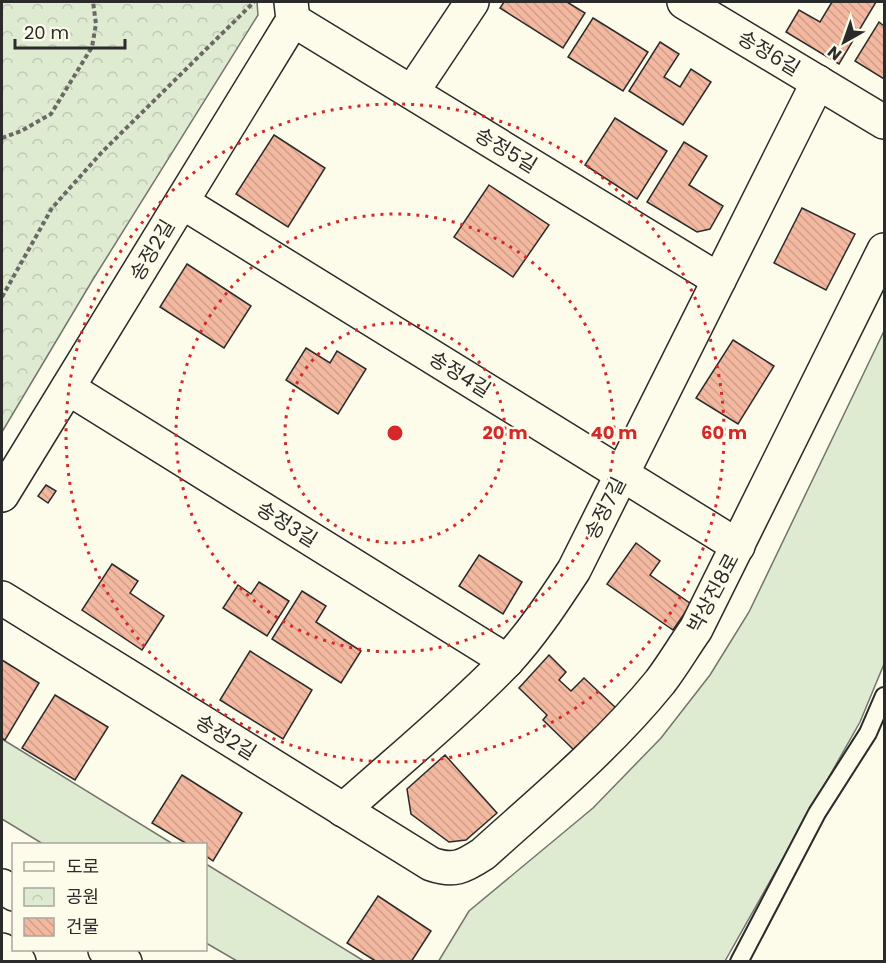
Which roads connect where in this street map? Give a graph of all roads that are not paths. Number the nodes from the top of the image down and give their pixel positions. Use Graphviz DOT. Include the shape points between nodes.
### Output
graph roads {
  1 [pos="472,2"];
  2 [pos="684,2"];
  3 [pos="292,11"];
  4 [pos="818,82"];
  5 [pos="412,92"];
  6 [pos="885,122"];
  7 [pos="182,202"];
  8 [pos="885,250"];
  9 [pos="719,280"];
  10 [pos="68,388"];
  11 [pos="621,474"];
  12 [pos="2,495"];
  13 [pos="738,546"];
  14 [pos="2,598"];
  15 [pos="507,661"];
  16 [pos="885,696"];
  17 [pos="343,810"];
  18 [pos="454,868"];
  19 [pos="2,950"];
  20 [pos="107,951"];
  21 [pos="20,962"];
  22 [pos="125,962"];
  23 [pos="739,962"];
  1 -- 5 [label="street"];
  2 -- 4 [label="street, 송정6길"];
  3 -- 5 [label="street, 송정5길"];
  3 -- 7 [label="street, 송정2길"];
  4 -- 6 [label="street, 송정6길"];
  4 -- 9 [label="street, 송정7길"];
  5 -- 9 [label="street, 송정5길"];
  7 -- 10 [label="street, 송정2길"];
  7 -- 11 [label="street, 송정4길"];
  8 -- 13 [label="street, 박상진8로"];
  9 -- 11 [label="street, 송정7길"];
  10 -- 12 [label="street, 송정2길"];
  10 -- 15 [label="street, 송정3길"];
  11 -- 13 [label="street, 송정4길"];
  11 -- 15 [label="street, 송정7길" via="574,570"];
  13 -- 18 [label="street, 박상진8로" via="696,629 660,681 627,719 576,771 483,854"];
  14 -- 17 [label="street, 송정2길"];
  15 -- 17 [label="street, 송정7길"];
  16 -- 23 [label="lane" via="868,733 817,813"];
  17 -- 18 [label="street, 송정2길" via="431,864"];
  19 -- 21 [label="street"];
  20 -- 22 [label="street"];
}
